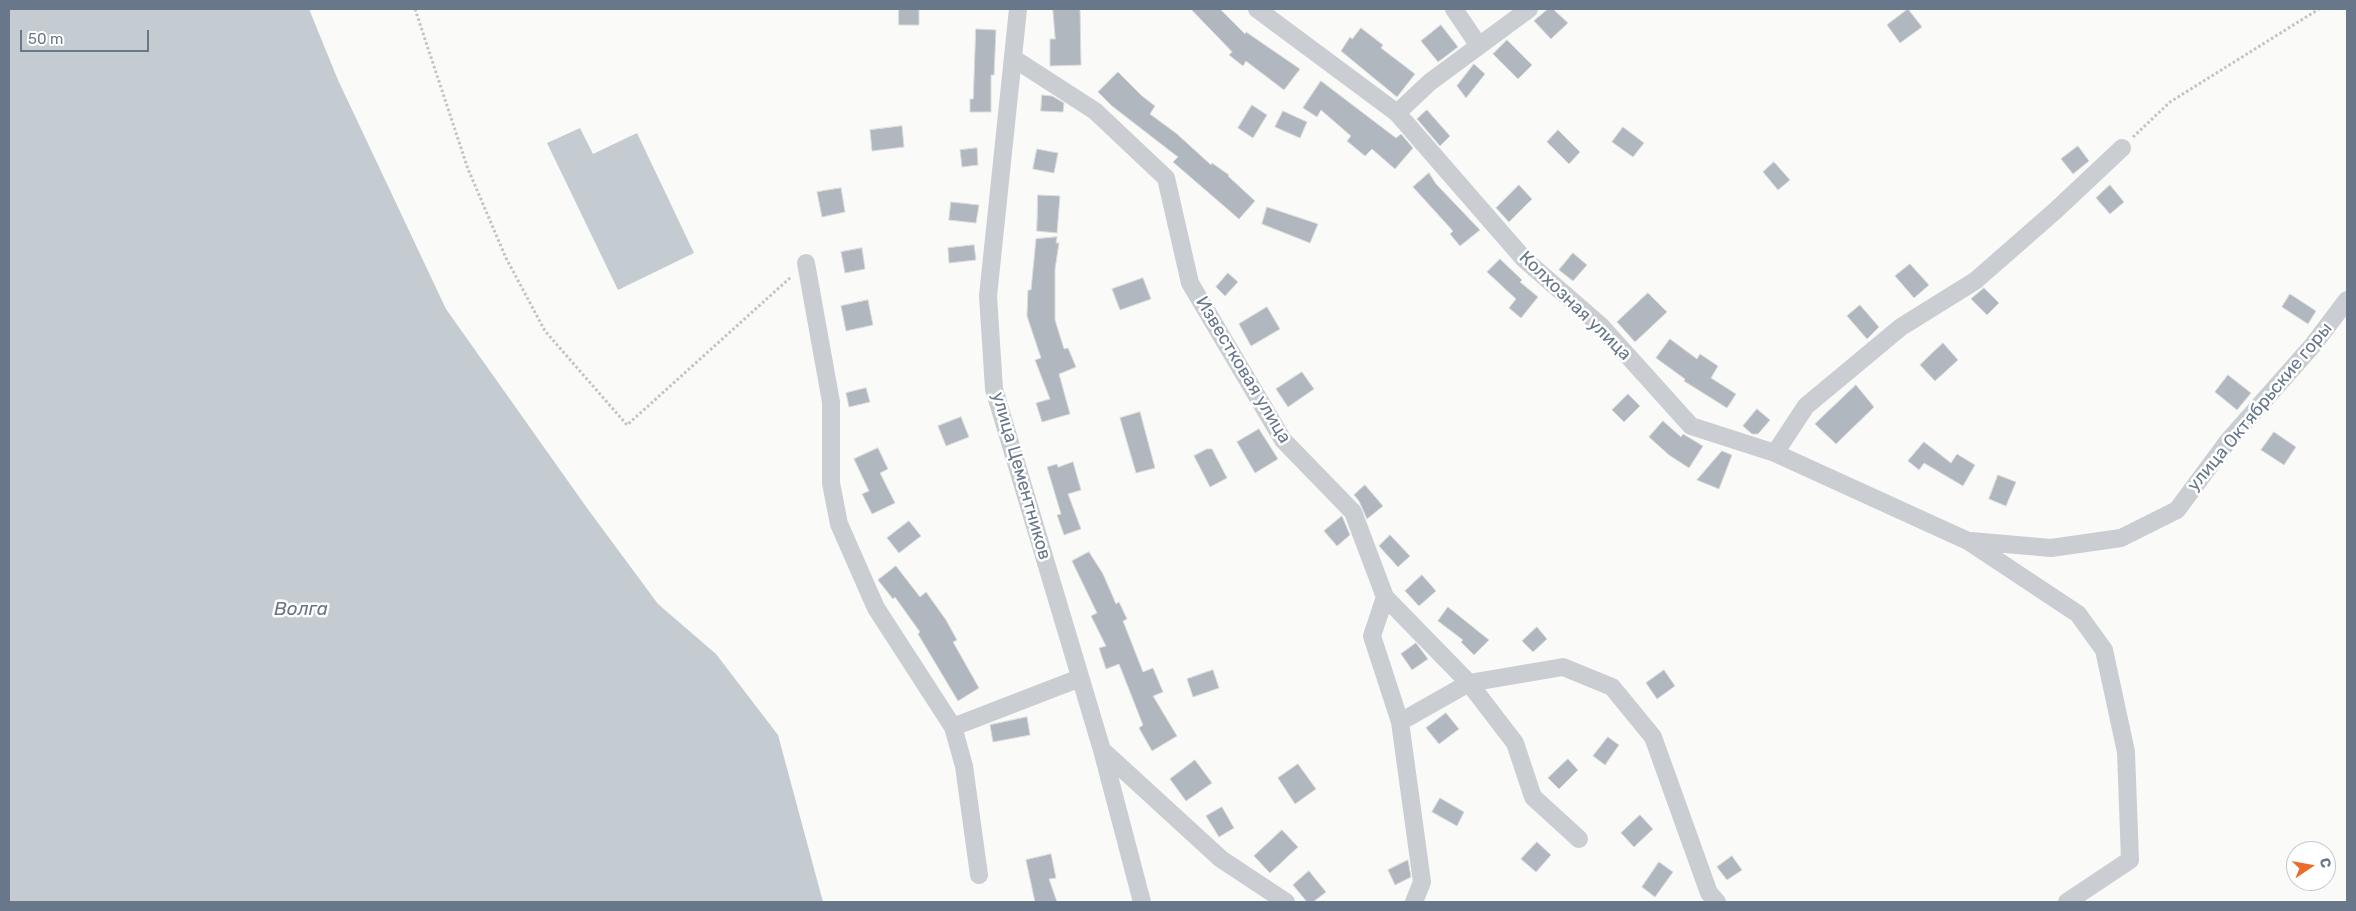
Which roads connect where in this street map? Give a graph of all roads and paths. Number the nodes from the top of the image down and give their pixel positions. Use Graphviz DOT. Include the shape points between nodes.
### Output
graph roads {
  1 [pos="415,9"];
  2 [pos="1018,9"];
  3 [pos="1257,9"];
  4 [pos="1454,9"];
  5 [pos="1528,9"];
  6 [pos="2319,9"];
  7 [pos="1478,46"];
  8 [pos="1013,58"];
  9 [pos="1397,112"];
  10 [pos="2122,148"];
  11 [pos="806,263"];
  12 [pos="2347,300"];
  13 [pos="1775,453"];
  14 [pos="1968,541"];
  15 [pos="1385,597"];
  16 [pos="1080,678"];
  17 [pos="1468,683"];
  18 [pos="1400,722"];
  19 [pos="953,727"];
  20 [pos="1102,750"];
  21 [pos="1579,839"];
  22 [pos="979,875"];
  23 [pos="1142,902"];
  24 [pos="1286,902"];
  25 [pos="1414,902"];
  26 [pos="1717,902"];
  27 [pos="2068,902"];
  1 -- 11 [label="path" via="468,168 506,258 545,331 628,425"];
  2 -- 8 [label="street, улица Цементников"];
  3 -- 9 [label="street, Колхозная улица"];
  4 -- 7 [label="street"];
  5 -- 7 [label="street"];
  6 -- 10 [label="path" via="2170,102"];
  7 -- 9 [label="street"];
  8 -- 15 [label="street, Известковая улица" via="1095,111 1166,178 1190,283 1283,440 1353,512"];
  8 -- 16 [label="street, улица Цементников" via="988,296 994,390"];
  9 -- 13 [label="street, Колхозная улица" via="1524,259 1601,326 1691,426"];
  10 -- 13 [label="street" via="1975,281 1901,327 1806,406"];
  11 -- 19 [label="street" via="831,402 831,483 839,524 876,608"];
  12 -- 14 [label="street, улица Октябрьские горы" via="2313,345 2228,440 2177,510 2122,538 2051,548"];
  13 -- 14 [label="street, Колхозная улица"];
  14 -- 27 [label="street" via="2078,614 2104,650 2126,752 2130,860"];
  15 -- 17 [label="street, Известковая улица"];
  15 -- 18 [label="street" via="1372,636"];
  16 -- 19 [label="street"];
  16 -- 20 [label="street, улица Цементников"];
  17 -- 18 [label="street"];
  17 -- 21 [label="street, Известковая улица" via="1515,743 1533,797"];
  17 -- 26 [label="street" via="1563,667 1612,687 1653,737 1709,893"];
  18 -- 25 [label="street" via="1422,882"];
  19 -- 22 [label="street" via="964,766"];
  20 -- 23 [label="street, улица Цементников"];
  20 -- 24 [label="street" via="1221,859"];
}
